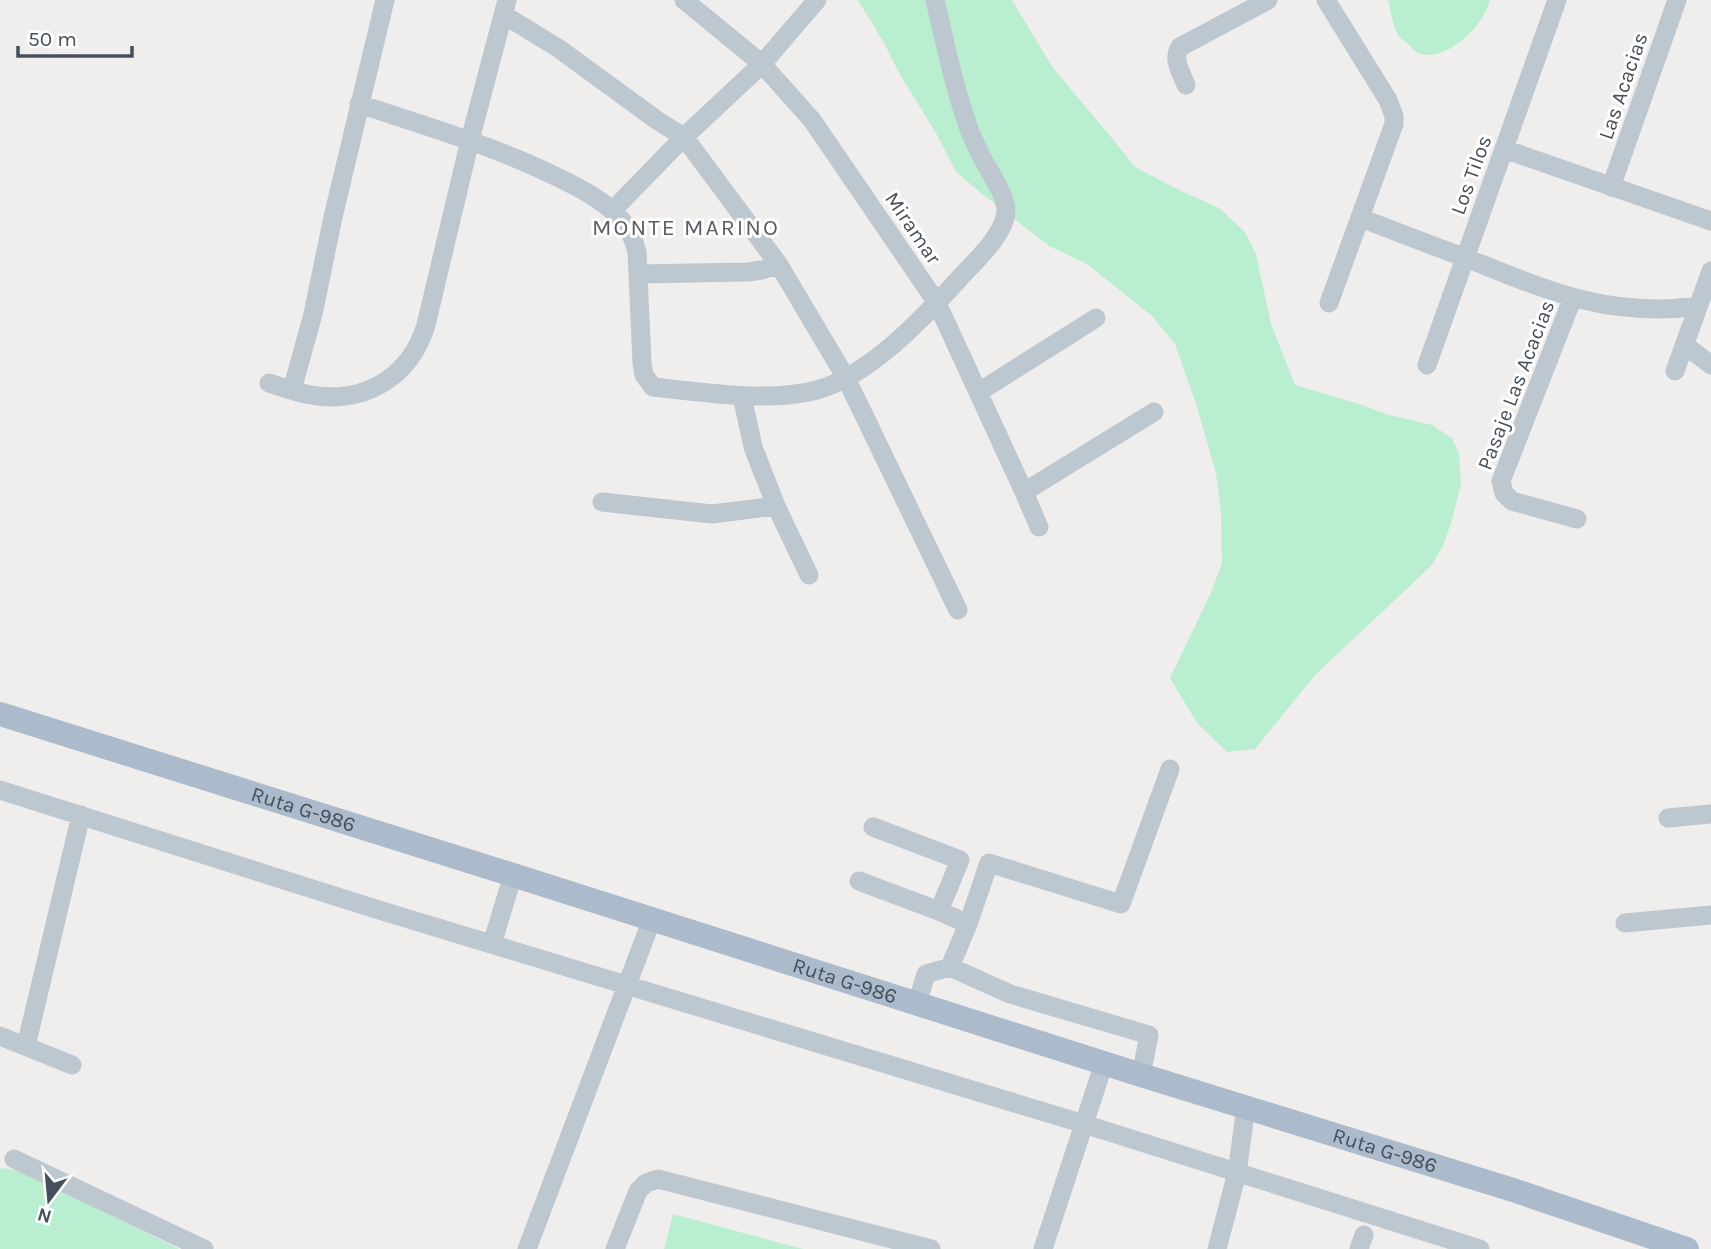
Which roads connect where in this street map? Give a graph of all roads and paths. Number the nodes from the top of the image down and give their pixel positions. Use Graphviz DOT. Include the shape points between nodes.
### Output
graph roads {
  1 [pos="385,0"];
  2 [pos="684,0"];
  3 [pos="817,0"];
  4 [pos="935,0"];
  5 [pos="1268,0"];
  6 [pos="1326,0"];
  7 [pos="1557,0"];
  8 [pos="1677,0"];
  9 [pos="505,7"];
  10 [pos="762,64"];
  11 [pos="1186,85"];
  12 [pos="359,104"];
  13 [pos="684,137"];
  14 [pos="470,140"];
  15 [pos="1504,149"];
  16 [pos="1611,187"];
  17 [pos="612,211"];
  18 [pos="1361,218"];
  19 [pos="1711,221"];
  20 [pos="1465,258"];
  21 [pos="779,265"];
  22 [pos="1711,271"];
  23 [pos="639,274"];
  24 [pos="1573,297"];
  25 [pos="937,303"];
  26 [pos="1329,303"];
  27 [pos="1699,306"];
  28 [pos="1096,318"];
  29 [pos="1685,345"];
  30 [pos="1427,365"];
  31 [pos="1711,365"];
  32 [pos="1675,371"];
  33 [pos="846,378"];
  34 [pos="269,383"];
  35 [pos="292,390"];
  36 [pos="979,392"];
  37 [pos="742,396"];
  38 [pos="1154,412"];
  39 [pos="1024,492"];
  40 [pos="602,502"];
  41 [pos="776,506"];
  42 [pos="1577,519"];
  43 [pos="1039,527"];
  44 [pos="809,575"];
  45 [pos="958,610"];
  46 [pos="0,715"];
  47 [pos="1170,769"];
  48 [pos="0,790"];
  49 [pos="1711,814"];
  50 [pos="81,815"];
  51 [pos="1668,818"];
  52 [pos="873,827"];
  53 [pos="513,875"];
  54 [pos="859,881"];
  55 [pos="939,911"];
  56 [pos="1711,915"];
  57 [pos="652,919"];
  58 [pos="1625,923"];
  59 [pos="968,924"];
  60 [pos="492,944"];
  61 [pos="950,967"];
  62 [pos="627,985"];
  63 [pos="917,1004"];
  64 [pos="0,1036"];
  65 [pos="26,1046"];
  66 [pos="1104,1063"];
  67 [pos="72,1065"];
  68 [pos="1141,1075"];
  69 [pos="1246,1107"];
  70 [pos="1084,1124"];
  71 [pos="15,1159"];
  72 [pos="1237,1173"];
  73 [pos="1676,1247"];
  74 [pos="204,1249"];
  75 [pos="527,1249"];
  76 [pos="615,1249"];
  77 [pos="931,1249"];
  78 [pos="1043,1249"];
  79 [pos="1217,1249"];
  80 [pos="1480,1249"];
  1 -- 12 [label="street"];
  2 -- 10 [label="street, Miramar"];
  3 -- 10 [label="street"];
  4 -- 25 [label="street" via="969,129 1006,212 1000,230"];
  5 -- 11 [label="street" via="1180,47 1176,60"];
  6 -- 18 [label="street" via="1394,116"];
  7 -- 15 [label="street, Los Tilos"];
  8 -- 16 [label="street, Las Acacias"];
  9 -- 13 [label="street"];
  9 -- 14 [label="street"];
  10 -- 13 [label="street"];
  10 -- 25 [label="street, Miramar" via="812,120"];
  12 -- 14 [label="street"];
  12 -- 35 [label="street"];
  13 -- 17 [label="street"];
  13 -- 21 [label="street"];
  14 -- 17 [label="street" via="557,177"];
  14 -- 35 [label="street" via="416,352 390,379 359,393 320,397"];
  15 -- 16 [label="street"];
  15 -- 20 [label="street, Los Tilos"];
  16 -- 19 [label="street"];
  17 -- 23 [label="street" via="635,243"];
  18 -- 20 [label="street"];
  18 -- 26 [label="street"];
  20 -- 24 [label="street"];
  20 -- 30 [label="street, Los Tilos"];
  21 -- 23 [label="street" via="748,272"];
  21 -- 33 [label="street"];
  22 -- 27 [label="street"];
  23 -- 37 [label="street" via="642,363 653,387"];
  24 -- 27 [label="street" via="1632,309"];
  24 -- 42 [label="street, Pasaje Las Acacias" via="1501,481 1504,493 1513,501"];
  25 -- 33 [label="street" via="891,346"];
  25 -- 36 [label="street, Miramar"];
  27 -- 29 [label="street"];
  28 -- 36 [label="street"];
  29 -- 31 [label="street"];
  29 -- 32 [label="street"];
  33 -- 37 [label="street" via="803,393"];
  33 -- 45 [label="street"];
  34 -- 35 [label="street"];
  36 -- 39 [label="street, Miramar"];
  37 -- 41 [label="street" via="753,447"];
  38 -- 39 [label="street"];
  39 -- 43 [label="street, Miramar"];
  40 -- 41 [label="street" via="712,514"];
  41 -- 44 [label="street"];
  46 -- 53 [label="main road, Ruta G-986"];
  47 -- 59 [label="street" via="1121,904 989,863"];
  48 -- 50 [label="street"];
  49 -- 51 [label="street"];
  50 -- 60 [label="street"];
  50 -- 65 [label="street"];
  52 -- 55 [label="street" via="960,859"];
  53 -- 57 [label="main road, Ruta G-986"];
  53 -- 60 [label="street"];
  54 -- 55 [label="street"];
  55 -- 59 [label="street"];
  56 -- 58 [label="street"];
  57 -- 62 [label="street"];
  57 -- 63 [label="main road, Ruta G-986"];
  59 -- 61 [label="street"];
  60 -- 62 [label="street"];
  61 -- 63 [label="street" via="926,974"];
  61 -- 68 [label="street" via="1010,994 1149,1035"];
  62 -- 70 [label="street"];
  62 -- 75 [label="street"];
  63 -- 66 [label="main road, Ruta G-986"];
  64 -- 65 [label="street"];
  65 -- 67 [label="street"];
  66 -- 68 [label="main road, Ruta G-986"];
  66 -- 70 [label="street"];
  68 -- 69 [label="main road, Ruta G-986"];
  69 -- 72 [label="street"];
  69 -- 73 [label="main road, Ruta G-986" via="1513,1190"];
  70 -- 72 [label="street"];
  70 -- 78 [label="street"];
  71 -- 74 [label="street"];
  72 -- 79 [label="street"];
  72 -- 80 [label="street"];
  76 -- 77 [label="street" via="638,1191 658,1179"];
}
